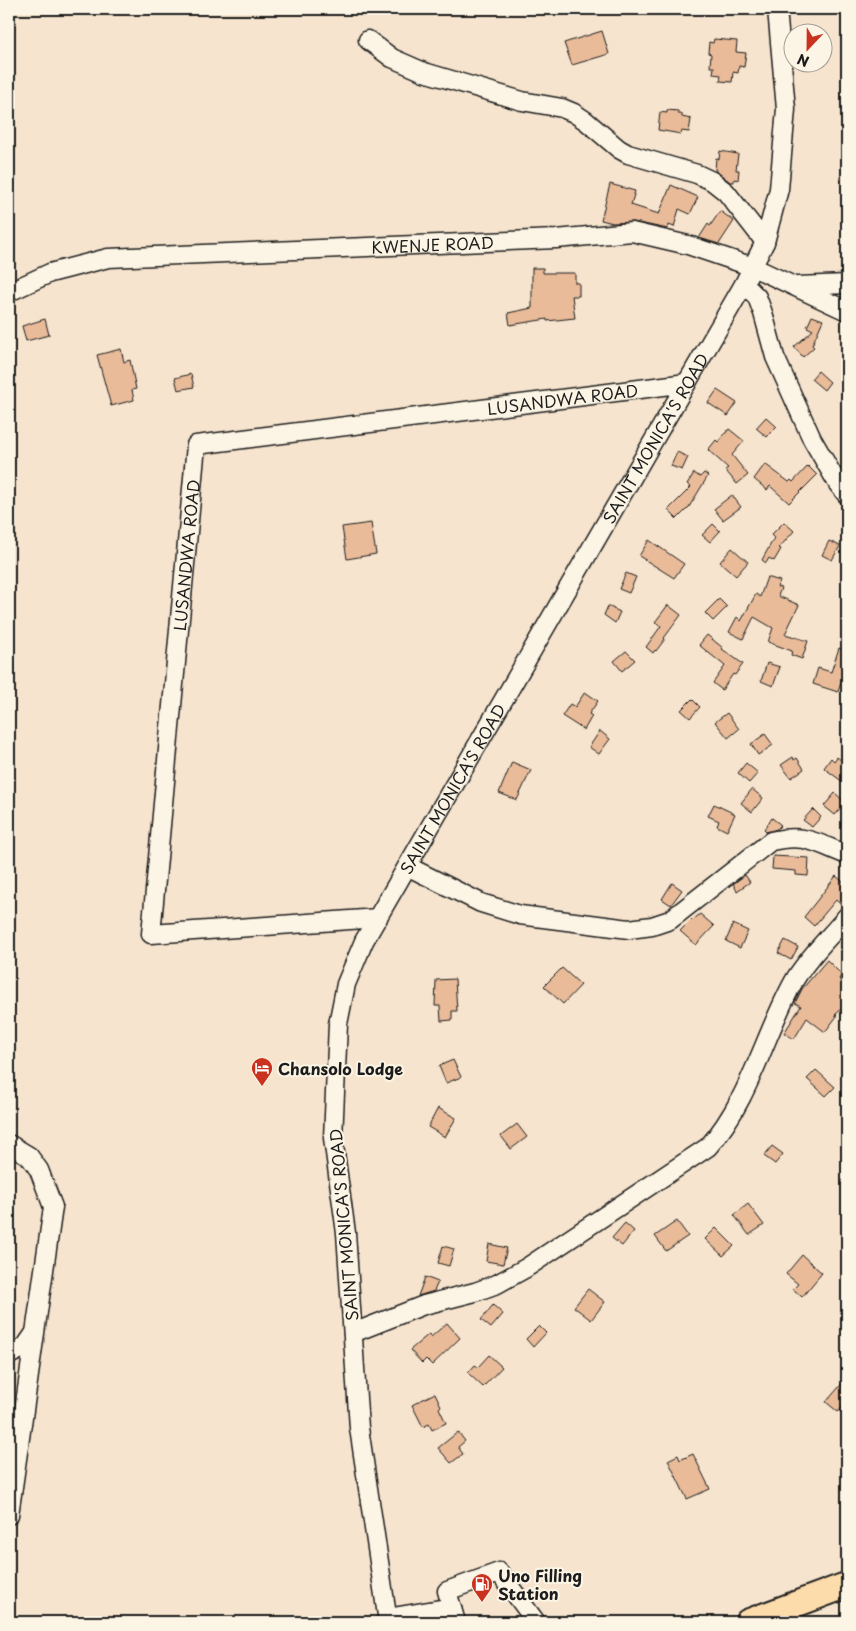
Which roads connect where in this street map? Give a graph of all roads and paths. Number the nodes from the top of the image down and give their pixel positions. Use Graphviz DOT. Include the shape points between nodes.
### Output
graph roads {
  1 [pos="777,9"];
  2 [pos="368,40"];
  3 [pos="765,242"];
  4 [pos="753,267"];
  5 [pos="744,284"];
  6 [pos="847,284"];
  7 [pos="794,287"];
  8 [pos="9,292"];
  9 [pos="847,312"];
  10 [pos="687,383"];
  11 [pos="847,496"];
  12 [pos="847,855"];
  13 [pos="409,867"];
  14 [pos="847,916"];
  15 [pos="378,918"];
  16 [pos="9,1144"];
  17 [pos="353,1333"];
  18 [pos="34,1334"];
  19 [pos="9,1355"];
  20 [pos="9,1515"];
  21 [pos="847,1585"];
  22 [pos="454,1615"];
  23 [pos="387,1620"];
  24 [pos="757,1621"];
  25 [pos="533,1622"];
  1 -- 3 [label="street, SAINT MONICA'S ROAD" via="786,109 779,189"];
  2 -- 3 [label="street" via="392,58 424,72 522,101 568,110 628,154 712,181 726,192"];
  3 -- 4 [label="street, SAINT MONICA'S ROAD"];
  4 -- 5 [label="street, SAINT MONICA'S ROAD"];
  4 -- 7 [label="street, KWENJE ROAD"];
  4 -- 8 [label="street, KWENJE ROAD" via="688,245 632,232 556,239 108,258 50,274"];
  5 -- 10 [label="street, SAINT MONICA'S ROAD"];
  5 -- 11 [label="street" via="757,297 775,357 812,440"];
  6 -- 7 [label="street"];
  7 -- 9 [label="street, KWENJE ROAD"];
  10 -- 13 [label="street, SAINT MONICA'S ROAD"];
  10 -- 15 [label="street, LUSANDWA ROAD" via="196,445 152,934"];
  12 -- 13 [label="street" via="803,838 771,841 670,920 629,929 520,915 481,903"];
  13 -- 15 [label="street, SAINT MONICA'S ROAD"];
  14 -- 17 [label="street" via="795,979 731,1114 708,1147 497,1284 424,1305"];
  15 -- 17 [label="street, SAINT MONICA'S ROAD" via="346,984 338,1024 333,1138 346,1233"];
  16 -- 18 [label="street" via="29,1156 39,1170 53,1207"];
  17 -- 23 [label="street, SAINT MONICA'S ROAD" via="359,1428"];
  18 -- 19 [label="street" via="25,1347"];
  18 -- 20 [label="street"];
  21 -- 24 [label="highway"];
  22 -- 23 [label="street"];
  22 -- 25 [label="street" via="447,1591 499,1572"];
}
